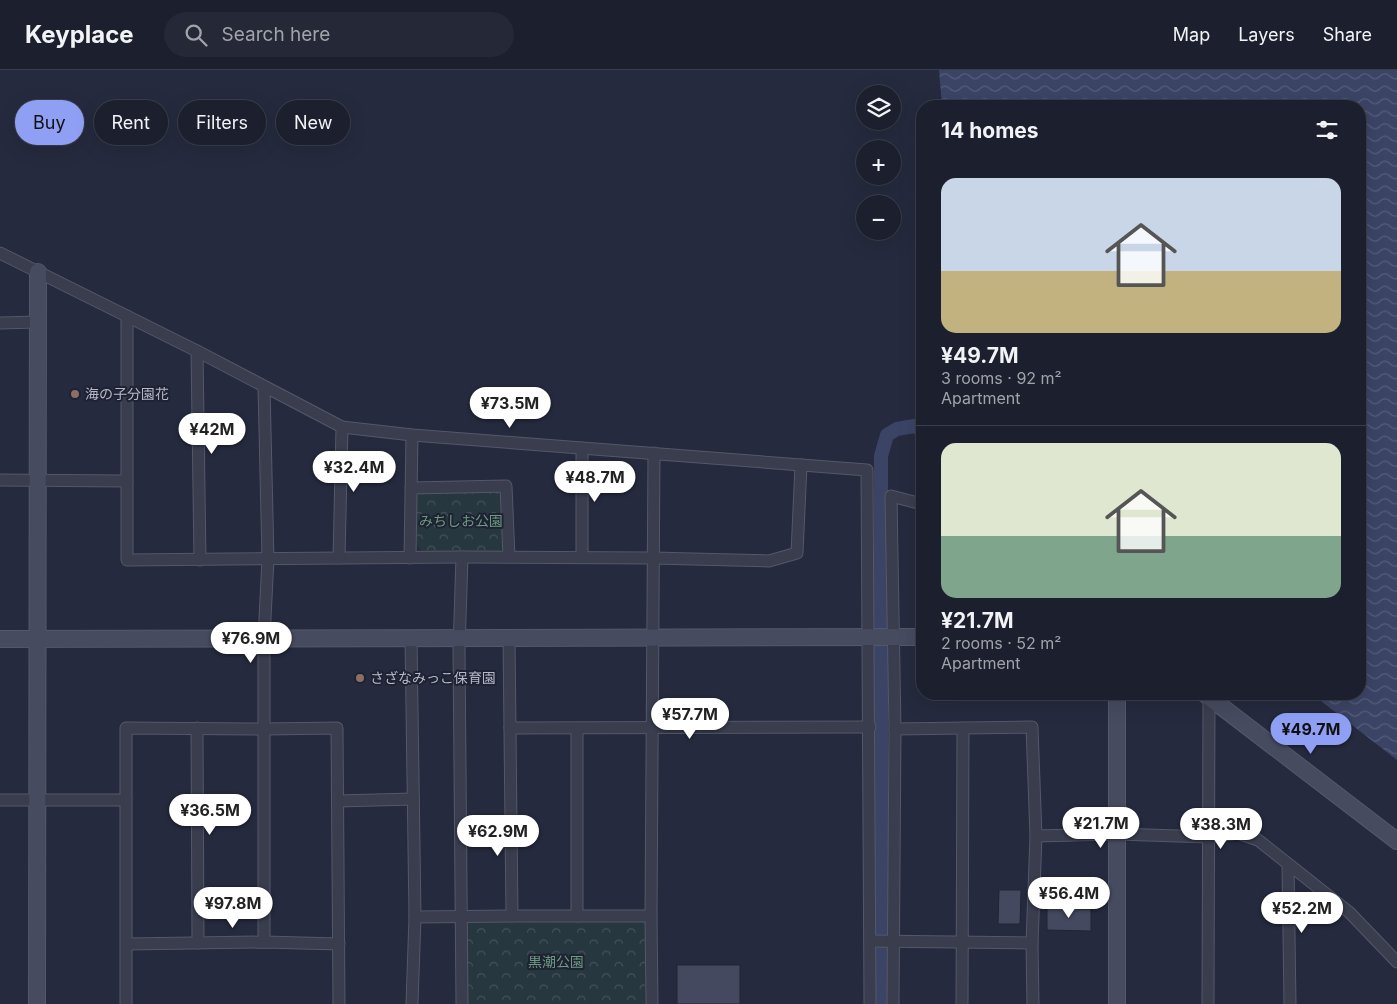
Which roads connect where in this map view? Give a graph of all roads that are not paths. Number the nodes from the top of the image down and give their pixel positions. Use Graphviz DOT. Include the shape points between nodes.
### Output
graph roads {
  1 [pos="0,253"];
  2 [pos="38,272"];
  3 [pos="127,316"];
  4 [pos="37,322"];
  5 [pos="0,323"];
  6 [pos="198,351"];
  7 [pos="264,387"];
  8 [pos="342,426"];
  9 [pos="412,435"];
  10 [pos="582,448"];
  11 [pos="654,454"];
  12 [pos="801,464"];
  13 [pos="0,480"];
  14 [pos="37,480"];
  15 [pos="127,481"];
  16 [pos="411,488"];
  17 [pos="916,502"];
  18 [pos="462,557"];
  19 [pos="509,557"];
  20 [pos="339,558"];
  21 [pos="410,558"];
  22 [pos="582,558"];
  23 [pos="653,558"];
  24 [pos="268,559"];
  25 [pos="200,560"];
  26 [pos="880,637"];
  27 [pos="916,637"];
  28 [pos="37,638"];
  29 [pos="264,638"];
  30 [pos="411,638"];
  31 [pos="459,638"];
  32 [pos="509,638"];
  33 [pos="653,638"];
  34 [pos="0,639"];
  35 [pos="1117,700"];
  36 [pos="1207,700"];
  37 [pos="1213,700"];
  38 [pos="652,727"];
  39 [pos="870,727"];
  40 [pos="197,728"];
  41 [pos="510,728"];
  42 [pos="577,728"];
  43 [pos="963,728"];
  44 [pos="264,729"];
  45 [pos="895,729"];
  46 [pos="414,799"];
  47 [pos="0,800"];
  48 [pos="37,800"];
  49 [pos="126,800"];
  50 [pos="338,801"];
  51 [pos="1117,834"];
  52 [pos="1036,836"];
  53 [pos="1208,837"];
  54 [pos="1397,842"];
  55 [pos="1288,864"];
  56 [pos="512,916"];
  57 [pos="577,916"];
  58 [pos="651,916"];
  59 [pos="415,917"];
  60 [pos="462,917"];
  61 [pos="870,941"];
  62 [pos="264,942"];
  63 [pos="893,942"];
  64 [pos="962,942"];
  65 [pos="1032,942"];
  66 [pos="198,943"];
  67 [pos="127,944"];
  68 [pos="339,944"];
  69 [pos="1397,962"];
  70 [pos="37,1004"];
  71 [pos="126,1004"];
  72 [pos="339,1004"];
  73 [pos="412,1004"];
  74 [pos="462,1004"];
  75 [pos="652,1004"];
  76 [pos="870,1004"];
  77 [pos="892,1004"];
  78 [pos="962,1004"];
  79 [pos="1033,1004"];
  80 [pos="1117,1004"];
  81 [pos="1208,1004"];
  82 [pos="1290,1004"];
  1 -- 2 [label="street"];
  2 -- 3 [label="street"];
  2 -- 4 [label="street"];
  3 -- 6 [label="street"];
  3 -- 15 [label="street"];
  4 -- 5 [label="street"];
  4 -- 14 [label="street"];
  6 -- 7 [label="street"];
  6 -- 25 [label="street"];
  7 -- 8 [label="street"];
  7 -- 24 [label="street"];
  8 -- 9 [label="street"];
  8 -- 20 [label="street"];
  9 -- 10 [label="street"];
  9 -- 16 [label="street"];
  10 -- 11 [label="street"];
  10 -- 22 [label="street"];
  11 -- 12 [label="street"];
  11 -- 23 [label="street"];
  12 -- 23 [label="street" via="797,553 769,561"];
  12 -- 26 [label="street" via="867,470"];
  13 -- 14 [label="street"];
  14 -- 15 [label="street"];
  14 -- 28 [label="street"];
  15 -- 25 [label="street" via="127,560"];
  16 -- 19 [label="street" via="506,486"];
  16 -- 21 [label="street"];
  17 -- 26 [label="street" via="892,496"];
  18 -- 19 [label="street"];
  18 -- 21 [label="street"];
  18 -- 31 [label="street"];
  19 -- 22 [label="street"];
  20 -- 21 [label="street"];
  20 -- 24 [label="street"];
  22 -- 23 [label="street"];
  23 -- 33 [label="street"];
  24 -- 25 [label="street"];
  24 -- 29 [label="street"];
  26 -- 27 [label="street"];
  26 -- 33 [label="street"];
  26 -- 39 [label="street"];
  26 -- 45 [label="street"];
  28 -- 29 [label="street"];
  28 -- 34 [label="street"];
  28 -- 48 [label="street"];
  29 -- 30 [label="street"];
  29 -- 44 [label="street"];
  30 -- 31 [label="street"];
  30 -- 46 [label="street"];
  31 -- 32 [label="street"];
  31 -- 60 [label="street"];
  32 -- 33 [label="street"];
  32 -- 41 [label="street"];
  33 -- 38 [label="street"];
  35 -- 51 [label="street"];
  36 -- 53 [label="street"];
  37 -- 54 [label="street"];
  38 -- 39 [label="street"];
  38 -- 42 [label="street"];
  38 -- 58 [label="street"];
  39 -- 61 [label="street"];
  40 -- 44 [label="street"];
  40 -- 49 [label="street" via="126,728"];
  40 -- 66 [label="street"];
  41 -- 42 [label="street"];
  41 -- 56 [label="street"];
  42 -- 57 [label="street"];
  43 -- 45 [label="street"];
  43 -- 52 [label="street" via="1032,727"];
  43 -- 64 [label="street"];
  44 -- 50 [label="street" via="337,728"];
  44 -- 62 [label="street"];
  45 -- 63 [label="street"];
  46 -- 50 [label="street"];
  46 -- 59 [label="street"];
  47 -- 48 [label="street"];
  48 -- 49 [label="street"];
  48 -- 70 [label="street"];
  49 -- 67 [label="street"];
  50 -- 68 [label="street"];
  51 -- 52 [label="street"];
  51 -- 53 [label="street"];
  51 -- 80 [label="street"];
  52 -- 65 [label="street"];
  53 -- 55 [label="street" via="1238,833 1258,840"];
  53 -- 81 [label="street"];
  55 -- 69 [label="street" via="1349,912"];
  55 -- 82 [label="street"];
  56 -- 57 [label="street"];
  56 -- 60 [label="street"];
  57 -- 58 [label="street"];
  58 -- 75 [label="street"];
  59 -- 60 [label="street"];
  59 -- 73 [label="street"];
  60 -- 74 [label="street"];
  61 -- 63 [label="street"];
  61 -- 76 [label="street"];
  62 -- 66 [label="street"];
  62 -- 68 [label="street"];
  63 -- 64 [label="street"];
  63 -- 77 [label="street"];
  64 -- 65 [label="street"];
  64 -- 78 [label="street"];
  65 -- 79 [label="street"];
  66 -- 67 [label="street"];
  67 -- 71 [label="street"];
  68 -- 72 [label="street"];
}
